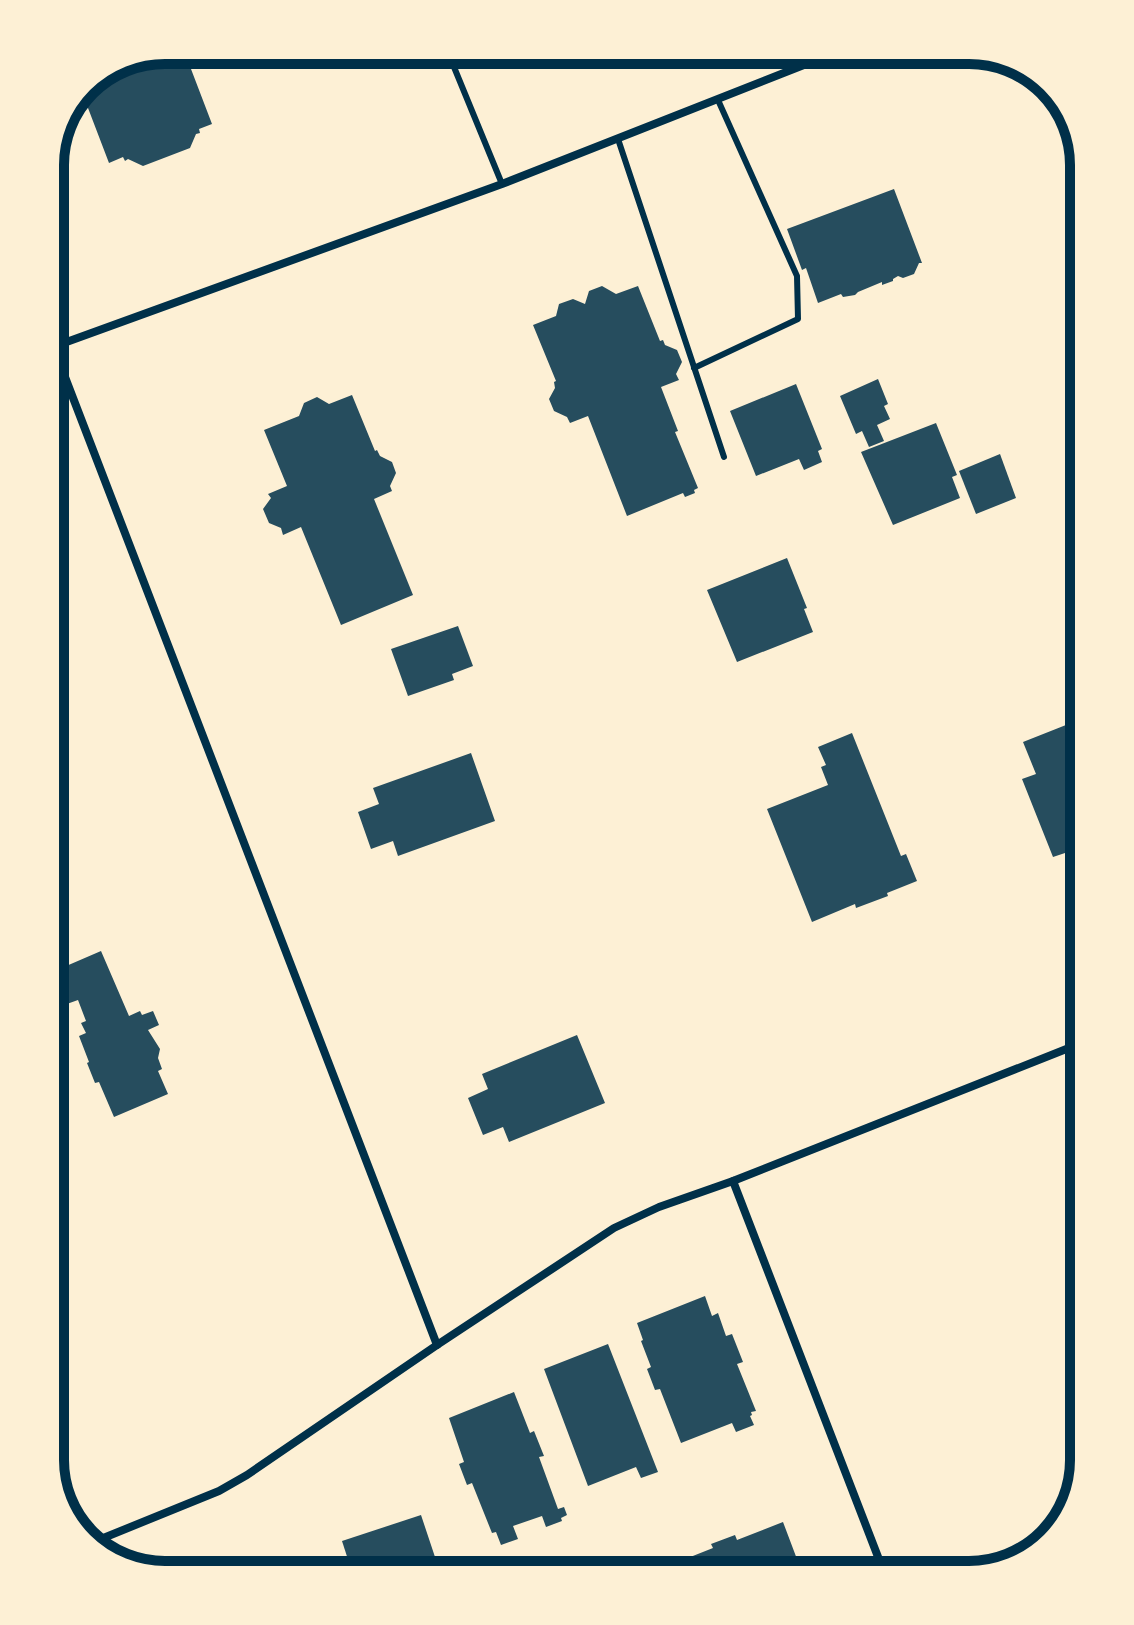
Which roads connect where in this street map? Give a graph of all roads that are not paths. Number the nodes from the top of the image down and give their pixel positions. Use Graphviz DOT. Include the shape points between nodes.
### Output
graph roads {
  1 [pos="453,64"];
  2 [pos="807,64"];
  3 [pos="718,100"];
  4 [pos="618,139"];
  5 [pos="502,184"];
  6 [pos="64,339"];
  7 [pos="694,368"];
  8 [pos="64,378"];
  9 [pos="724,457"];
  10 [pos="1070,1048"];
  11 [pos="733,1181"];
  12 [pos="437,1345"];
  13 [pos="102,1539"];
  14 [pos="880,1561"];
  1 -- 5 [label="lane"];
  2 -- 3 [label="street"];
  3 -- 4 [label="street"];
  3 -- 7 [label="lane" via="797,276 798,319"];
  4 -- 5 [label="street"];
  4 -- 7 [label="lane"];
  5 -- 6 [label="street"];
  7 -- 9 [label="lane"];
  8 -- 12 [label="street"];
  10 -- 11 [label="street"];
  11 -- 12 [label="street" via="614,1228"];
  11 -- 14 [label="street"];
  12 -- 13 [label="street" via="247,1475"];
}
